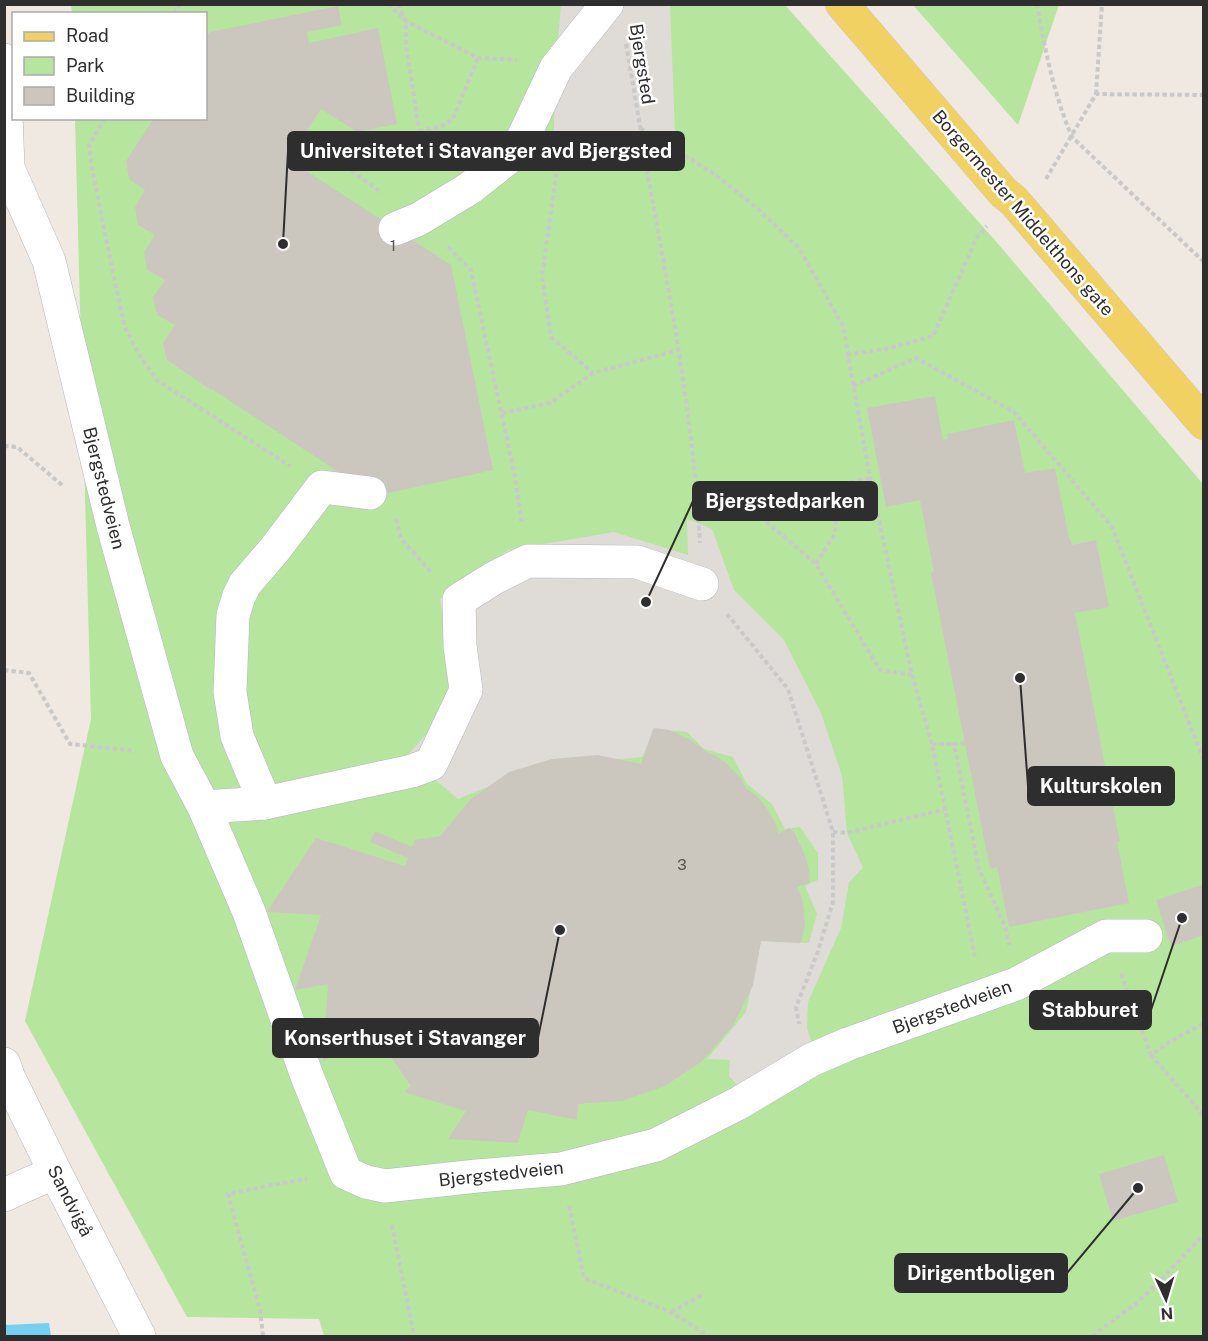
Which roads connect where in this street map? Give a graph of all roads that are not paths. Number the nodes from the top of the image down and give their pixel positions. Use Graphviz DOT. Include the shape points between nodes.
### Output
graph roads {
  1 [pos="607,4"];
  2 [pos="842,4"];
  3 [pos="4,60"];
  4 [pos="5,65"];
  5 [pos="6,184"];
  6 [pos="416,219"];
  7 [pos="1203,423"];
  8 [pos="381,493"];
  9 [pos="702,584"];
  10 [pos="265,803"];
  11 [pos="204,807"];
  12 [pos="1146,936"];
  13 [pos="4,1064"];
  14 [pos="55,1172"];
  15 [pos="4,1195"];
  16 [pos="139,1336"];
  1 -- 6 [label="street" via="556,68 517,151 470,188"];
  2 -- 7 [label="main road, Borgermester Middelthons gate"];
  3 -- 4 [label="street"];
  4 -- 5 [label="street"];
  5 -- 11 [label="street, Bjergstedveien" via="49,261 112,526 177,756"];
  8 -- 10 [label="street" via="322,487 239,596 233,615 231,703 237,736"];
  9 -- 10 [label="street" via="637,562 528,561 494,578 459,600 466,690 431,764"];
  10 -- 11 [label="street"];
  11 -- 12 [label="street, Bjergstedveien" via="249,912 346,1173 385,1186 561,1169 656,1145 739,1103 811,1060 1016,984 1106,936"];
  13 -- 14 [label="street, Sandvigå"];
  14 -- 15 [label="street"];
  14 -- 16 [label="street, Sandvigå"];
}
